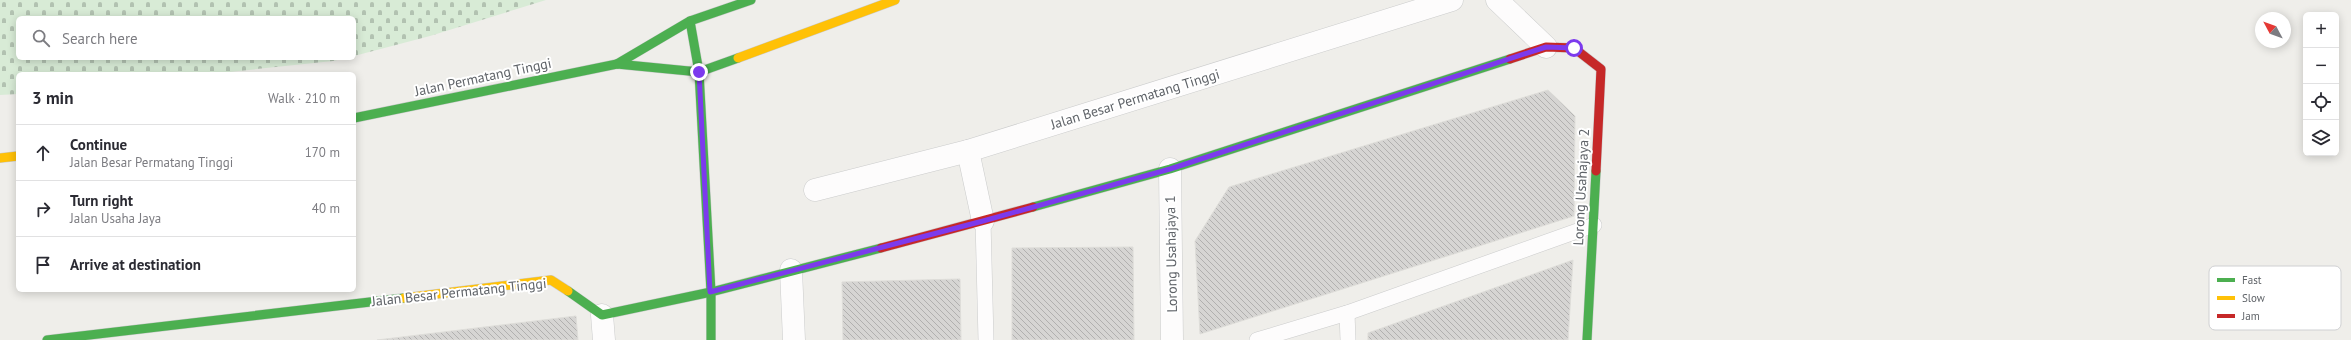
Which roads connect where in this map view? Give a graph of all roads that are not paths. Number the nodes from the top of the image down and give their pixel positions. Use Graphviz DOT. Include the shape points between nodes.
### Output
graph roads {
  1 [pos="751,0"];
  2 [pos="895,0"];
  3 [pos="1452,0"];
  4 [pos="1497,0"];
  5 [pos="690,21"];
  6 [pos="1546,47"];
  7 [pos="617,64"];
  8 [pos="699,72"];
  9 [pos="356,118"];
  10 [pos="968,151"];
  11 [pos="16,156"];
  12 [pos="0,158"];
  13 [pos="1170,169"];
  14 [pos="815,190"];
  15 [pos="983,221"];
  16 [pos="1594,225"];
  17 [pos="791,270"];
  18 [pos="710,292"];
  19 [pos="1347,313"];
  20 [pos="602,315"];
  21 [pos="135,334"];
  22 [pos="46,340"];
  23 [pos="604,340"];
  24 [pos="711,340"];
  25 [pos="794,340"];
  26 [pos="986,340"];
  27 [pos="1172,340"];
  28 [pos="1257,340"];
  29 [pos="1348,340"];
  30 [pos="1587,340"];
  1 -- 5 [label="main road, Jalan Permatang Tinggi"];
  2 -- 8 [label="main road, Jalan Permatang Tinggi"];
  3 -- 10 [label="street, Jalan Besar Permatang Tinggi"];
  4 -- 6 [label="street"];
  5 -- 7 [label="main road, Jalan Permatang Tinggi"];
  5 -- 8 [label="main road"];
  6 -- 13 [label="main road"];
  6 -- 16 [label="main road, Lorong Usahajaya 2" via="1574,48 1601,69"];
  7 -- 8 [label="main road, Jalan Permatang Tinggi"];
  7 -- 9 [label="main road, Jalan Permatang Tinggi"];
  8 -- 18 [label="main road"];
  10 -- 14 [label="street, Jalan Besar Permatang Tinggi"];
  10 -- 15 [label="street"];
  11 -- 12 [label="main road"];
  13 -- 15 [label="main road"];
  13 -- 27 [label="street, Lorong Usahajaya 1"];
  15 -- 17 [label="main road"];
  15 -- 26 [label="lane"];
  16 -- 19 [label="lane"];
  16 -- 30 [label="main road, Lorong Usahajaya 2"];
  17 -- 18 [label="main road"];
  17 -- 25 [label="street"];
  18 -- 20 [label="main road"];
  18 -- 24 [label="main road"];
  19 -- 28 [label="lane"];
  19 -- 29 [label="lane"];
  20 -- 21 [label="main road, Jalan Besar Permatang Tinggi" via="551,280"];
  20 -- 23 [label="street"];
  21 -- 22 [label="main road, Jalan Besar Permatang Tinggi"];
}
